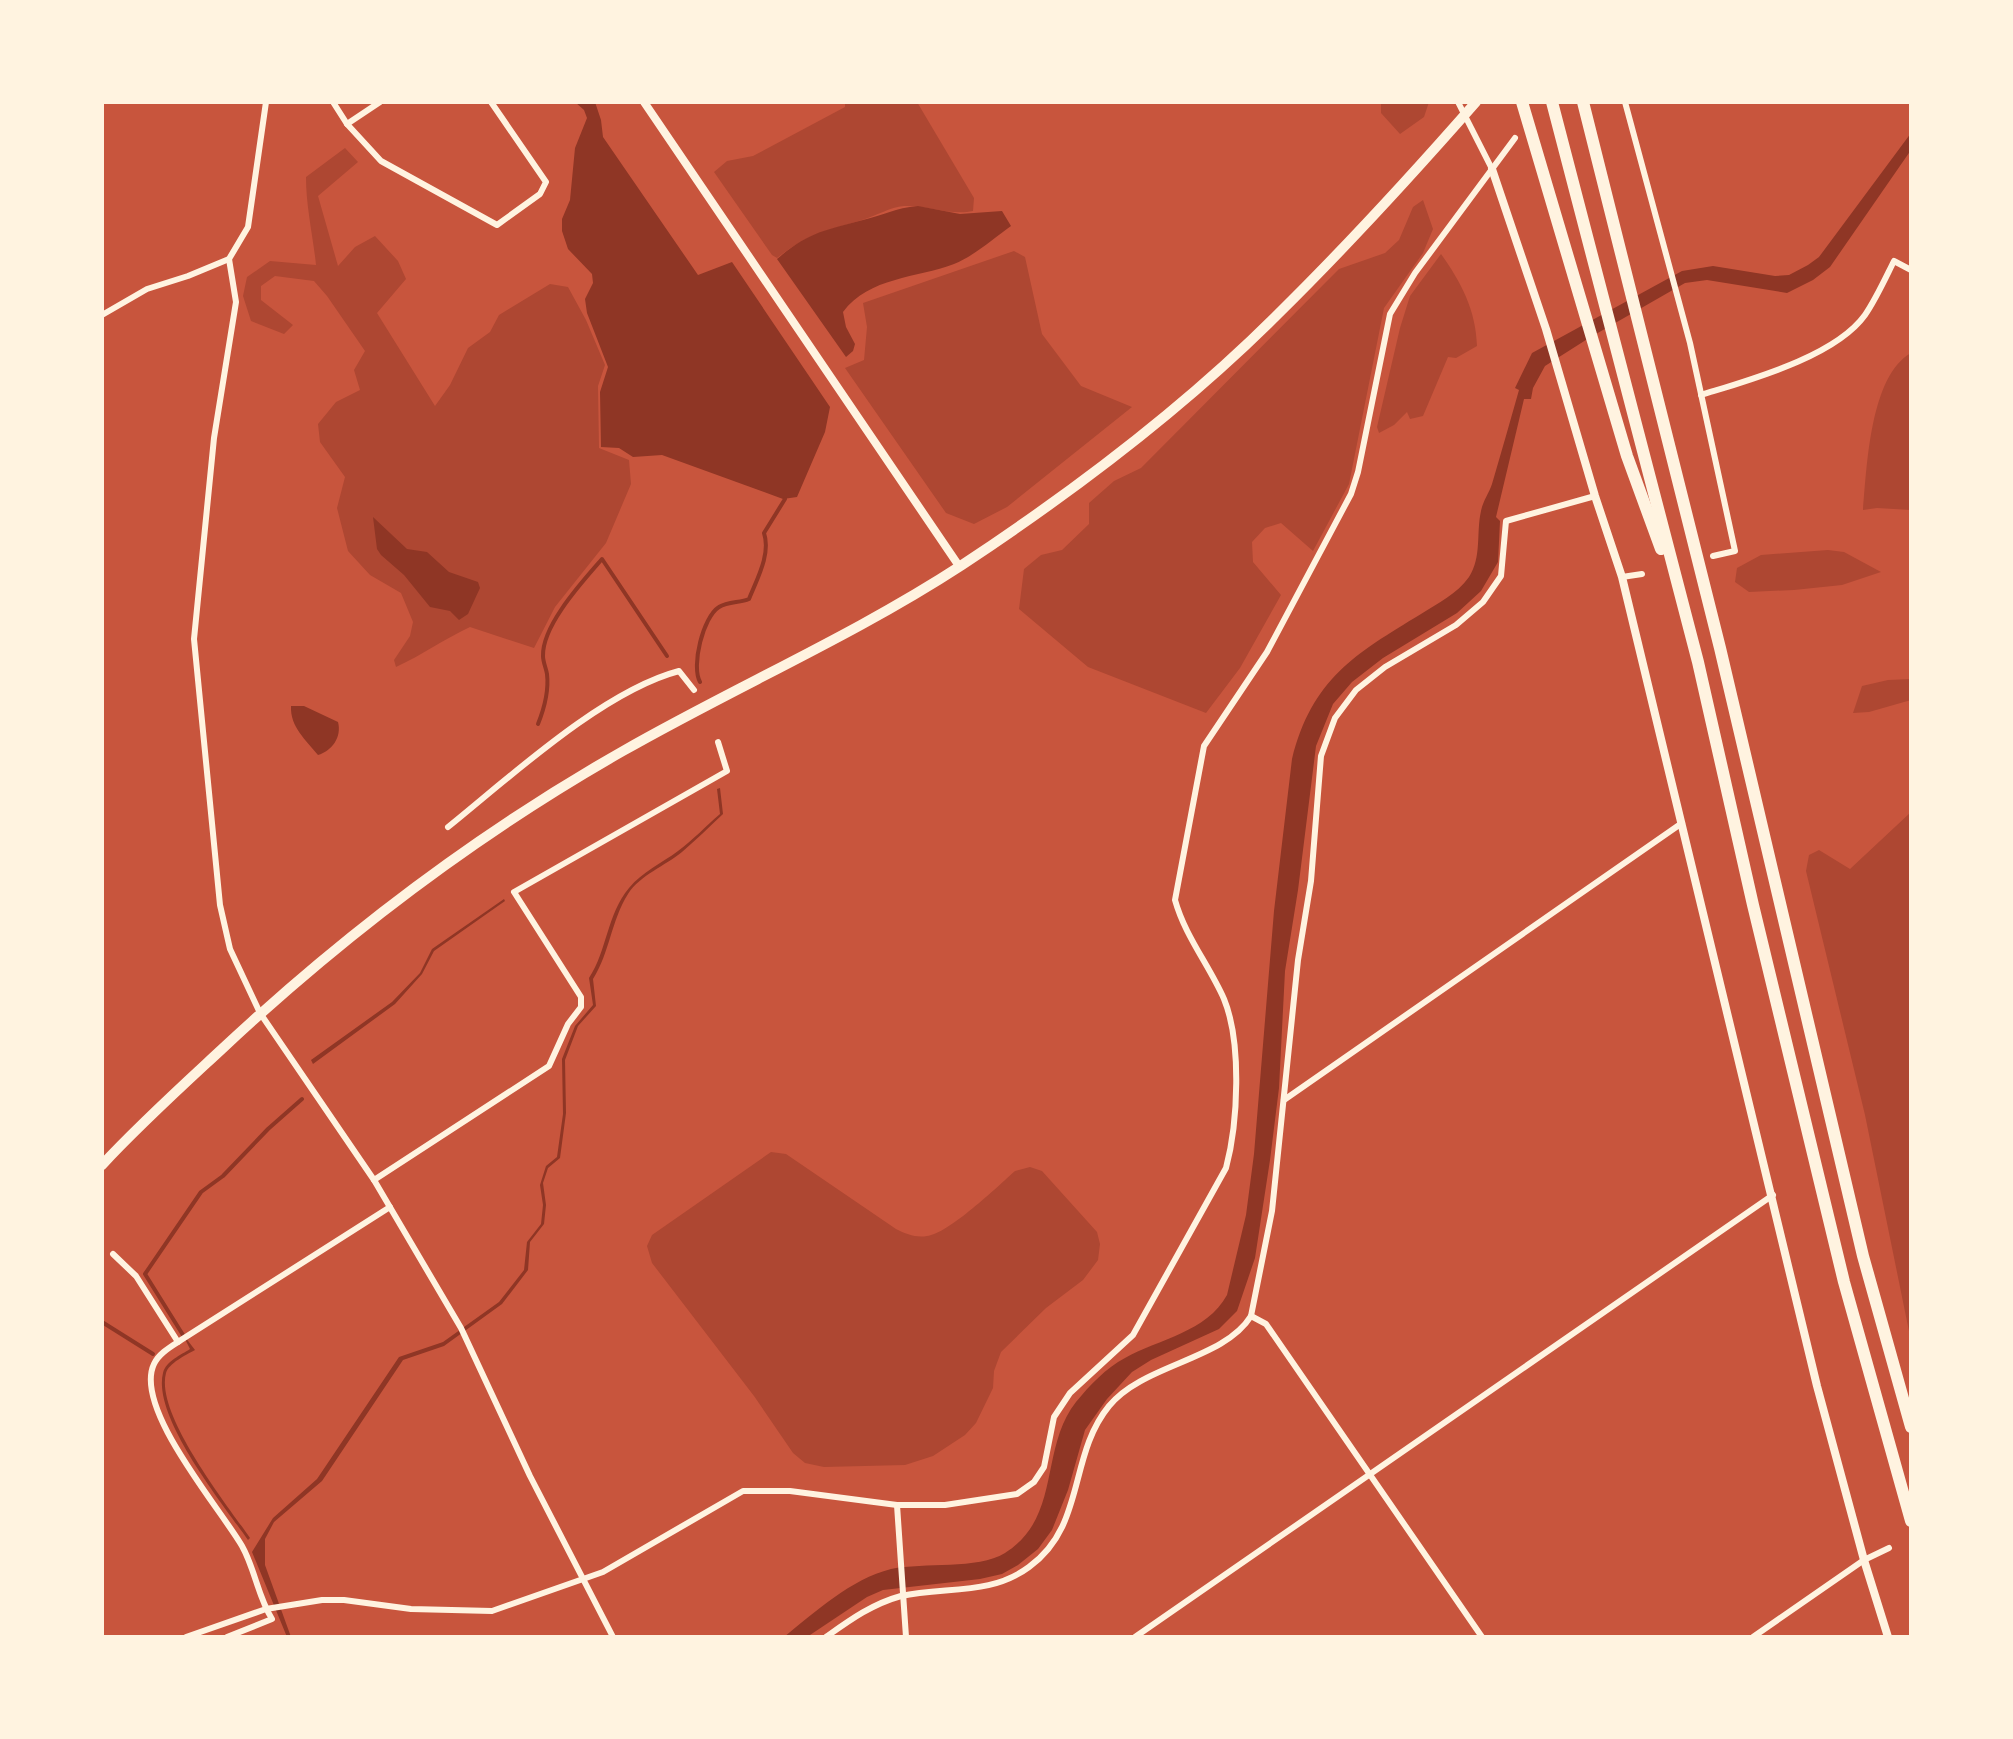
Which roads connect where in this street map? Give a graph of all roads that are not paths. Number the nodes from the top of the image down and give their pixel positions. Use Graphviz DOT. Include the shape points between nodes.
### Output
graph roads {
  1 [pos="266,102"];
  2 [pos="333,102"];
  3 [pos="380,102"];
  4 [pos="491,102"];
  5 [pos="644,102"];
  6 [pos="1458,102"];
  7 [pos="1476,102"];
  8 [pos="1522,102"];
  9 [pos="1552,102"];
  10 [pos="1583,102"];
  11 [pos="1625,102"];
  12 [pos="347,124"];
  13 [pos="1515,138"];
  14 [pos="1492,169"];
  15 [pos="229,259"];
  16 [pos="1911,270"];
  17 [pos="102,315"];
  18 [pos="1701,395"];
  19 [pos="1595,496"];
  20 [pos="1713,556"];
  21 [pos="959,566"];
  22 [pos="1642,574"];
  23 [pos="1622,577"];
  24 [pos="1698,662"];
  25 [pos="694,690"];
  26 [pos="718,742"];
  27 [pos="1682,823"];
  28 [pos="448,827"];
  29 [pos="260,1013"];
  30 [pos="1284,1100"];
  31 [pos="102,1165"];
  32 [pos="374,1180"];
  33 [pos="1773,1195"];
  34 [pos="390,1207"];
  35 [pos="113,1254"];
  36 [pos="1251,1316"];
  37 [pos="183,1339"];
  38 [pos="1911,1427"];
  39 [pos="1368,1475"];
  40 [pos="897,1505"];
  41 [pos="1911,1521"];
  42 [pos="1889,1548"];
  43 [pos="1864,1560"];
  44 [pos="582,1577"];
  45 [pos="903,1592"];
  46 [pos="268,1608"];
  47 [pos="186,1637"];
  48 [pos="227,1637"];
  49 [pos="613,1637"];
  50 [pos="826,1637"];
  51 [pos="906,1637"];
  52 [pos="1135,1637"];
  53 [pos="1482,1637"];
  54 [pos="1753,1637"];
  55 [pos="1888,1637"];
  1 -- 15 [label="street" via="248,227"];
  2 -- 12 [label="street"];
  3 -- 12 [label="street"];
  4 -- 12 [label="street" via="546,182 540,194 497,225 381,161"];
  5 -- 21 [label="street"];
  6 -- 14 [label="street"];
  7 -- 21 [label="main road" via="1277,316 1204,382 1050,505"];
  8 -- 24 [label="highway" via="1627,456"];
  9 -- 24 [label="highway"];
  10 -- 38 [label="highway" via="1720,648 1863,1256"];
  11 -- 18 [label="street"];
  13 -- 14 [label="street"];
  14 -- 19 [label="street"];
  14 -- 40 [label="street" via="1390,314 1351,494 1267,652 1204,746 1175,900 1233,1022 1233,1140 1226,1168 1133,1335 1070,1393 1054,1417 1044,1467 1034,1482 1017,1494 945,1505"];
  15 -- 17 [label="street" via="147,289"];
  15 -- 29 [label="street" via="236,302 214,438 194,639 220,905 230,949"];
  16 -- 18 [label="street" via="1894,261 1865,315 1818,351 1788,367"];
  18 -- 20 [label="street" via="1735,551"];
  19 -- 23 [label="street"];
  19 -- 30 [label="street" via="1506,521 1501,576 1483,602 1456,625 1385,667 1356,690 1335,718 1321,756"];
  21 -- 29 [label="main road" via="867,623 555,791 401,897"];
  22 -- 23 [label="street"];
  23 -- 27 [label="street"];
  24 -- 41 [label="highway" via="1844,1282"];
  25 -- 28 [label="street" via="679,671 594,712"];
  26 -- 32 [label="street" via="727,771 514,892 581,997 581,1007 549,1066"];
  27 -- 30 [label="street"];
  27 -- 33 [label="street"];
  29 -- 31 [label="main road"];
  29 -- 32 [label="street"];
  30 -- 36 [label="street" via="1272,1211"];
  32 -- 34 [label="street"];
  33 -- 39 [label="street"];
  33 -- 43 [label="street"];
  34 -- 37 [label="street"];
  34 -- 44 [label="street" via="463,1332"];
  35 -- 37 [label="street"];
  36 -- 39 [label="street" via="1266,1324"];
  36 -- 45 [label="street" via="1243,1329 1220,1344 1155,1374 1110,1404 1087,1441 1064,1526 1031,1566 1003,1583 969,1590"];
  37 -- 46 [label="street" via="155,1362 155,1403 167,1434 243,1548"];
  39 -- 52 [label="street"];
  39 -- 53 [label="street"];
  40 -- 44 [label="street" via="790,1491 743,1491 603,1572"];
  40 -- 45 [label="street"];
  42 -- 43 [label="street"];
  43 -- 54 [label="street"];
  43 -- 55 [label="street"];
  44 -- 46 [label="street" via="492,1611 411,1609 344,1600"];
  44 -- 49 [label="street"];
  45 -- 50 [label="street" via="871,1606"];
  45 -- 51 [label="street"];
  46 -- 47 [label="street"];
  46 -- 48 [label="street" via="272,1619"];
}
